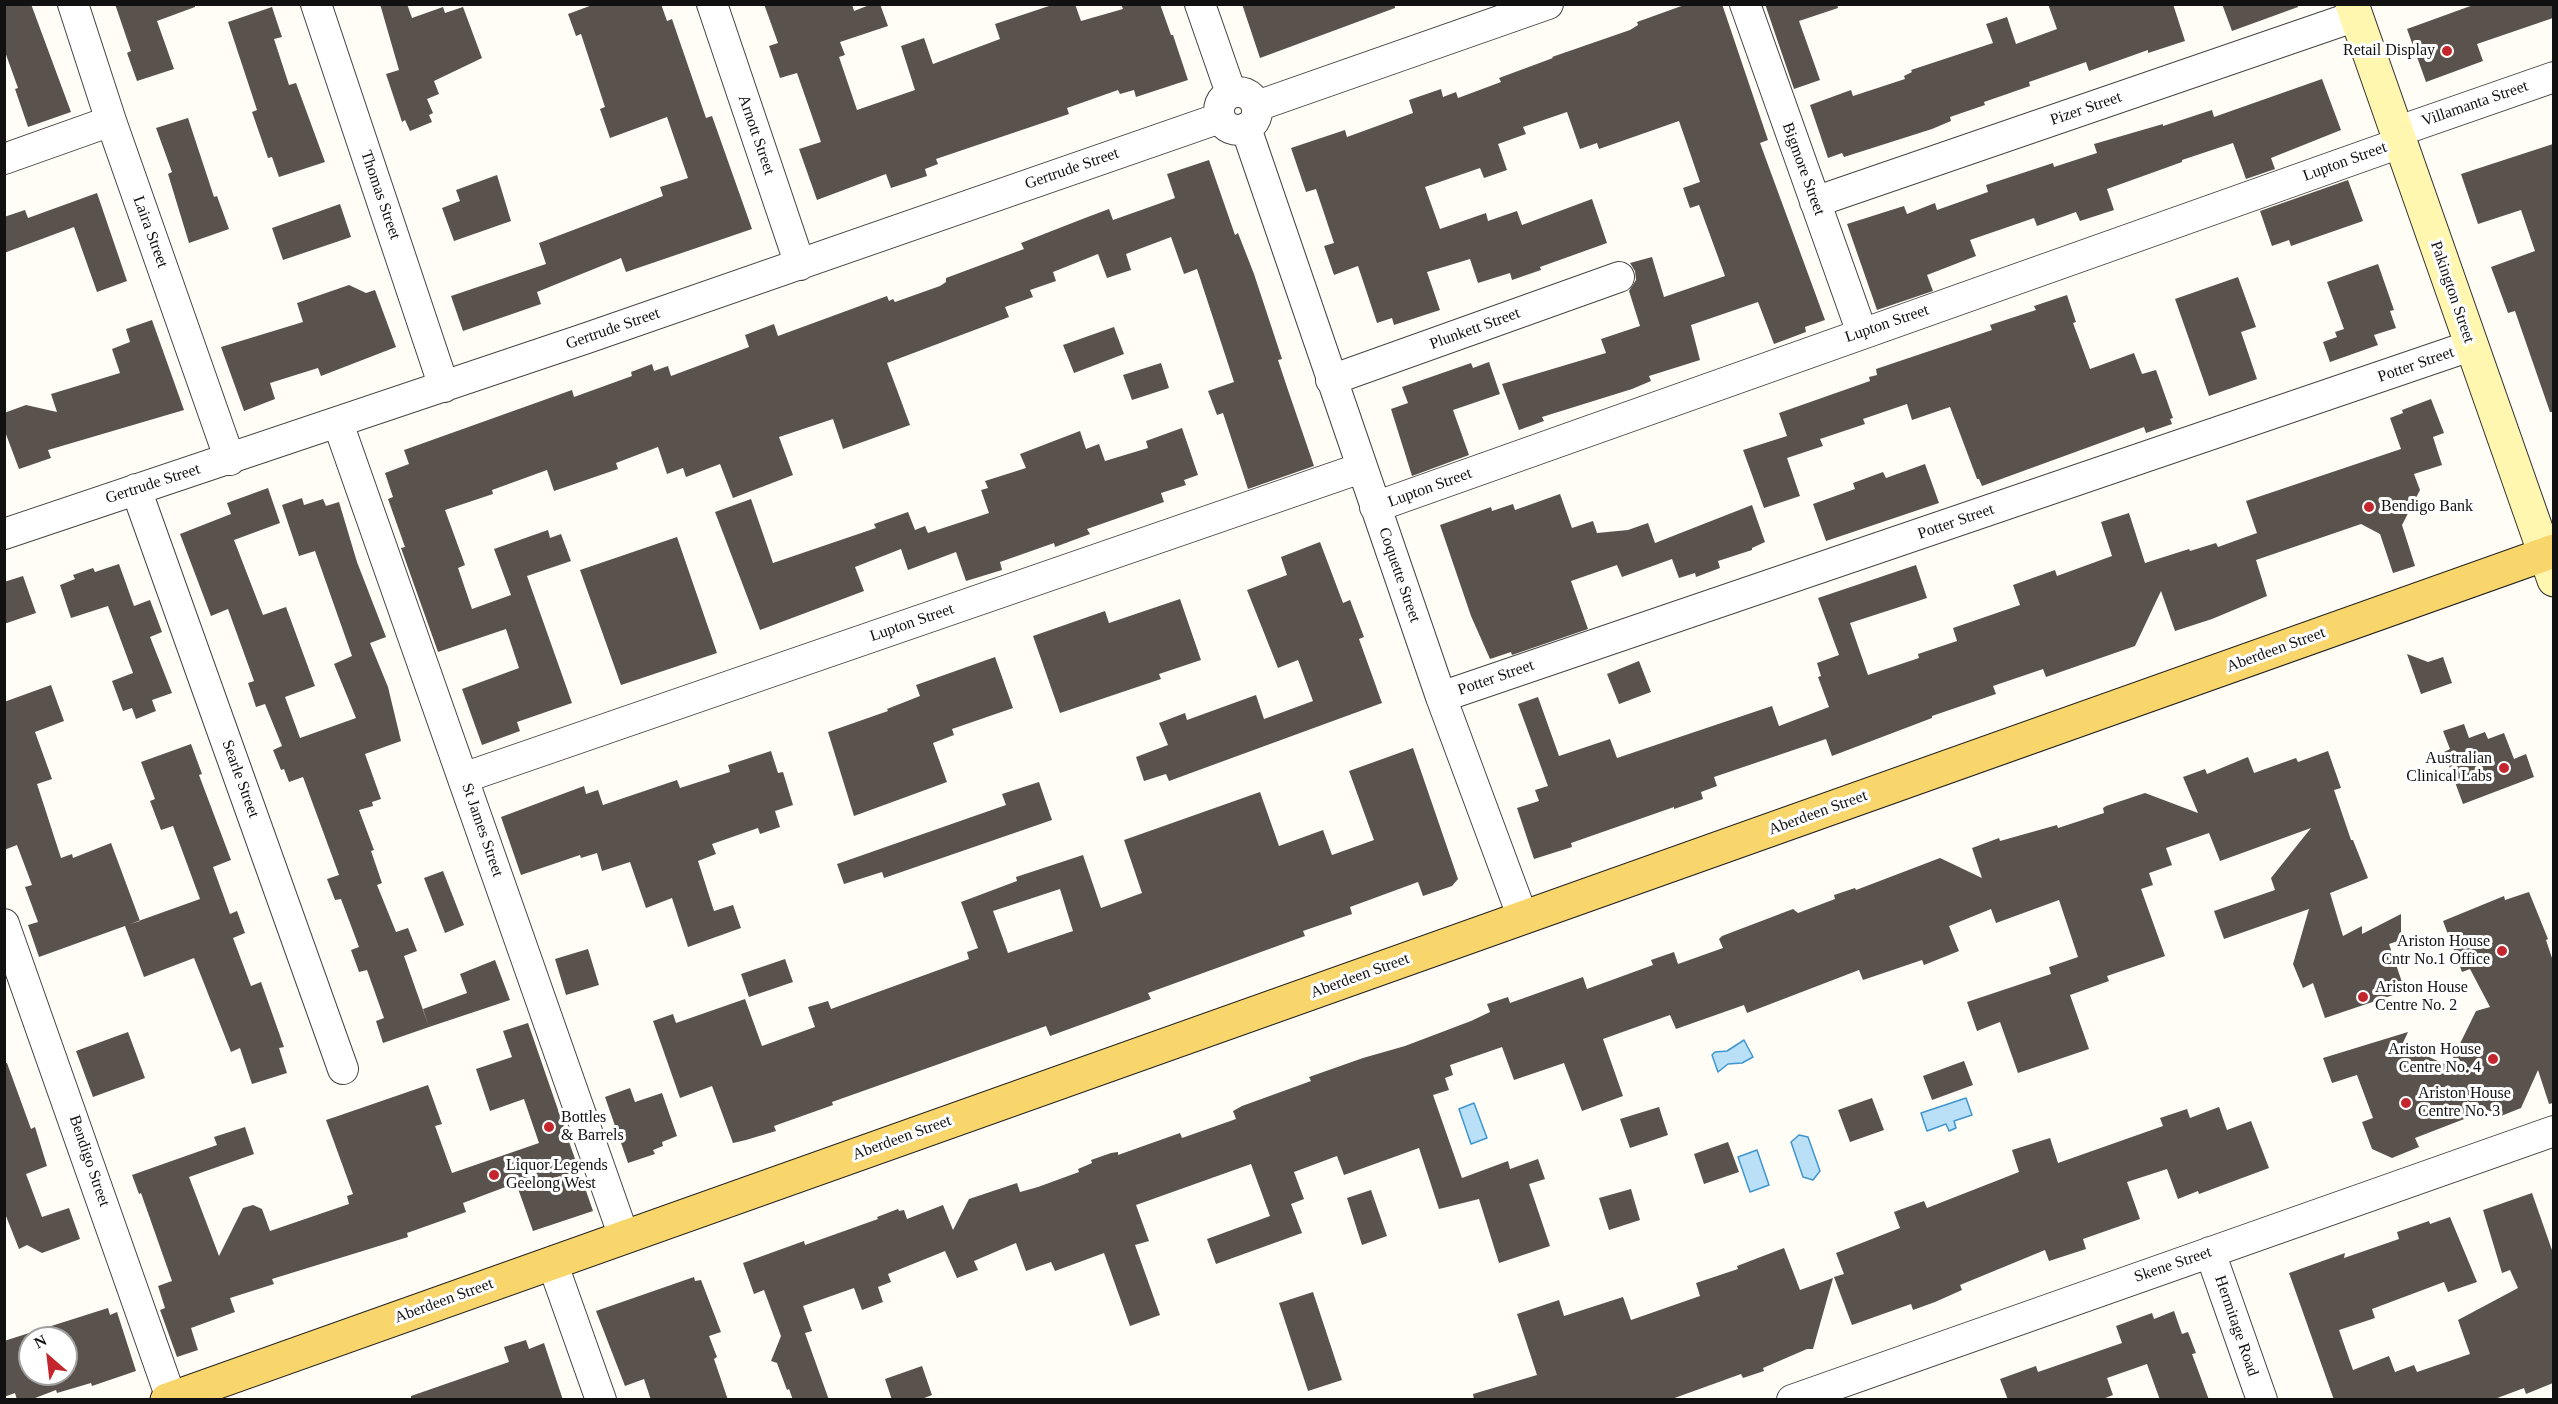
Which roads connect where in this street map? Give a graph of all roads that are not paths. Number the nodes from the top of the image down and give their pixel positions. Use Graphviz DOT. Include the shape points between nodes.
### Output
graph roads {
  1 [pos="73,4"];
  2 [pos="316,4"];
  3 [pos="712,4"];
  4 [pos="1200,4"];
  5 [pos="1745,4"];
  6 [pos="1545,5"];
  7 [pos="2354,10"];
  8 [pos="2553,77"];
  9 [pos="1238,111"];
  10 [pos="111,121"];
  11 [pos="2398,137"];
  12 [pos="4,159"];
  13 [pos="1815,202"];
  14 [pos="800,265"];
  15 [pos="1619,277"];
  16 [pos="1862,333"];
  17 [pos="2470,346"];
  18 [pos="1331,380"];
  19 [pos="444,387"];
  20 [pos="338,423"];
  21 [pos="230,460"];
  22 [pos="1361,468"];
  23 [pos="136,489"];
  24 [pos="1375,507"];
  25 [pos="4,534"];
  26 [pos="2550,562"];
  27 [pos="1441,697"];
  28 [pos="464,778"];
  29 [pos="1523,918"];
  30 [pos="4,924"];
  31 [pos="343,1069"];
  32 [pos="2553,1131"];
  33 [pos="624,1237"];
  34 [pos="2210,1252"];
  35 [pos="552,1263"];
  36 [pos="1865,1387"];
  37 [pos="169,1399"];
  38 [pos="601,1400"];
  39 [pos="1792,1400"];
  40 [pos="2262,1400"];
  1 -- 10 [label="street, Laira Street"];
  2 -- 19 [label="street, Thomas Street"];
  3 -- 14 [label="street, Arnott Street"];
  4 -- 9 [label="street, Coquette Street"];
  5 -- 13 [label="street, Bigmore Street"];
  6 -- 9 [label="street, Gertrude Street"];
  7 -- 11 [label="street, Pakington Street"];
  7 -- 13 [label="street, Pizer Street"];
  8 -- 11 [label="street, Villamanta Street"];
  9 -- 14 [label="street, Gertrude Street"];
  9 -- 18 [label="street, Coquette Street"];
  10 -- 12 [label="street"];
  10 -- 21 [label="street, Laira Street"];
  11 -- 16 [label="street, Lupton Street"];
  11 -- 17 [label="street, Pakington Street"];
  13 -- 16 [label="street, Bigmore Street"];
  14 -- 19 [label="street, Gertrude Street"];
  15 -- 18 [label="street, Plunkett Street"];
  16 -- 24 [label="street, Lupton Street"];
  17 -- 26 [label="street, Pakington Street"];
  17 -- 27 [label="street, Potter Street"];
  18 -- 22 [label="street, Coquette Street"];
  19 -- 20 [label="street, Gertrude Street"];
  20 -- 21 [label="street, Gertrude Street"];
  20 -- 28 [label="street, St James Street"];
  21 -- 23 [label="street, Gertrude Street"];
  22 -- 24 [label="street, Coquette Street"];
  22 -- 28 [label="street, Lupton Street"];
  23 -- 25 [label="street, Gertrude Street"];
  23 -- 31 [label="street, Searle Street"];
  24 -- 27 [label="street, Coquette Street"];
  26 -- 29 [label="main road, Aberdeen Street"];
  27 -- 29 [label="street, Coquette Street"];
  28 -- 33 [label="street, St James Street"];
  29 -- 33 [label="main road, Aberdeen Street"];
  30 -- 37 [label="street, Bendigo Street"];
  32 -- 34 [label="street, Skene Street"];
  33 -- 35 [label="main road, Aberdeen Street"];
  34 -- 36 [label="street, Skene Street"];
  34 -- 40 [label="street, Hermitage Road"];
  35 -- 37 [label="main road, Aberdeen Street"];
  35 -- 38 [label="street"];
  36 -- 39 [label="street, Skene Street"];
}
